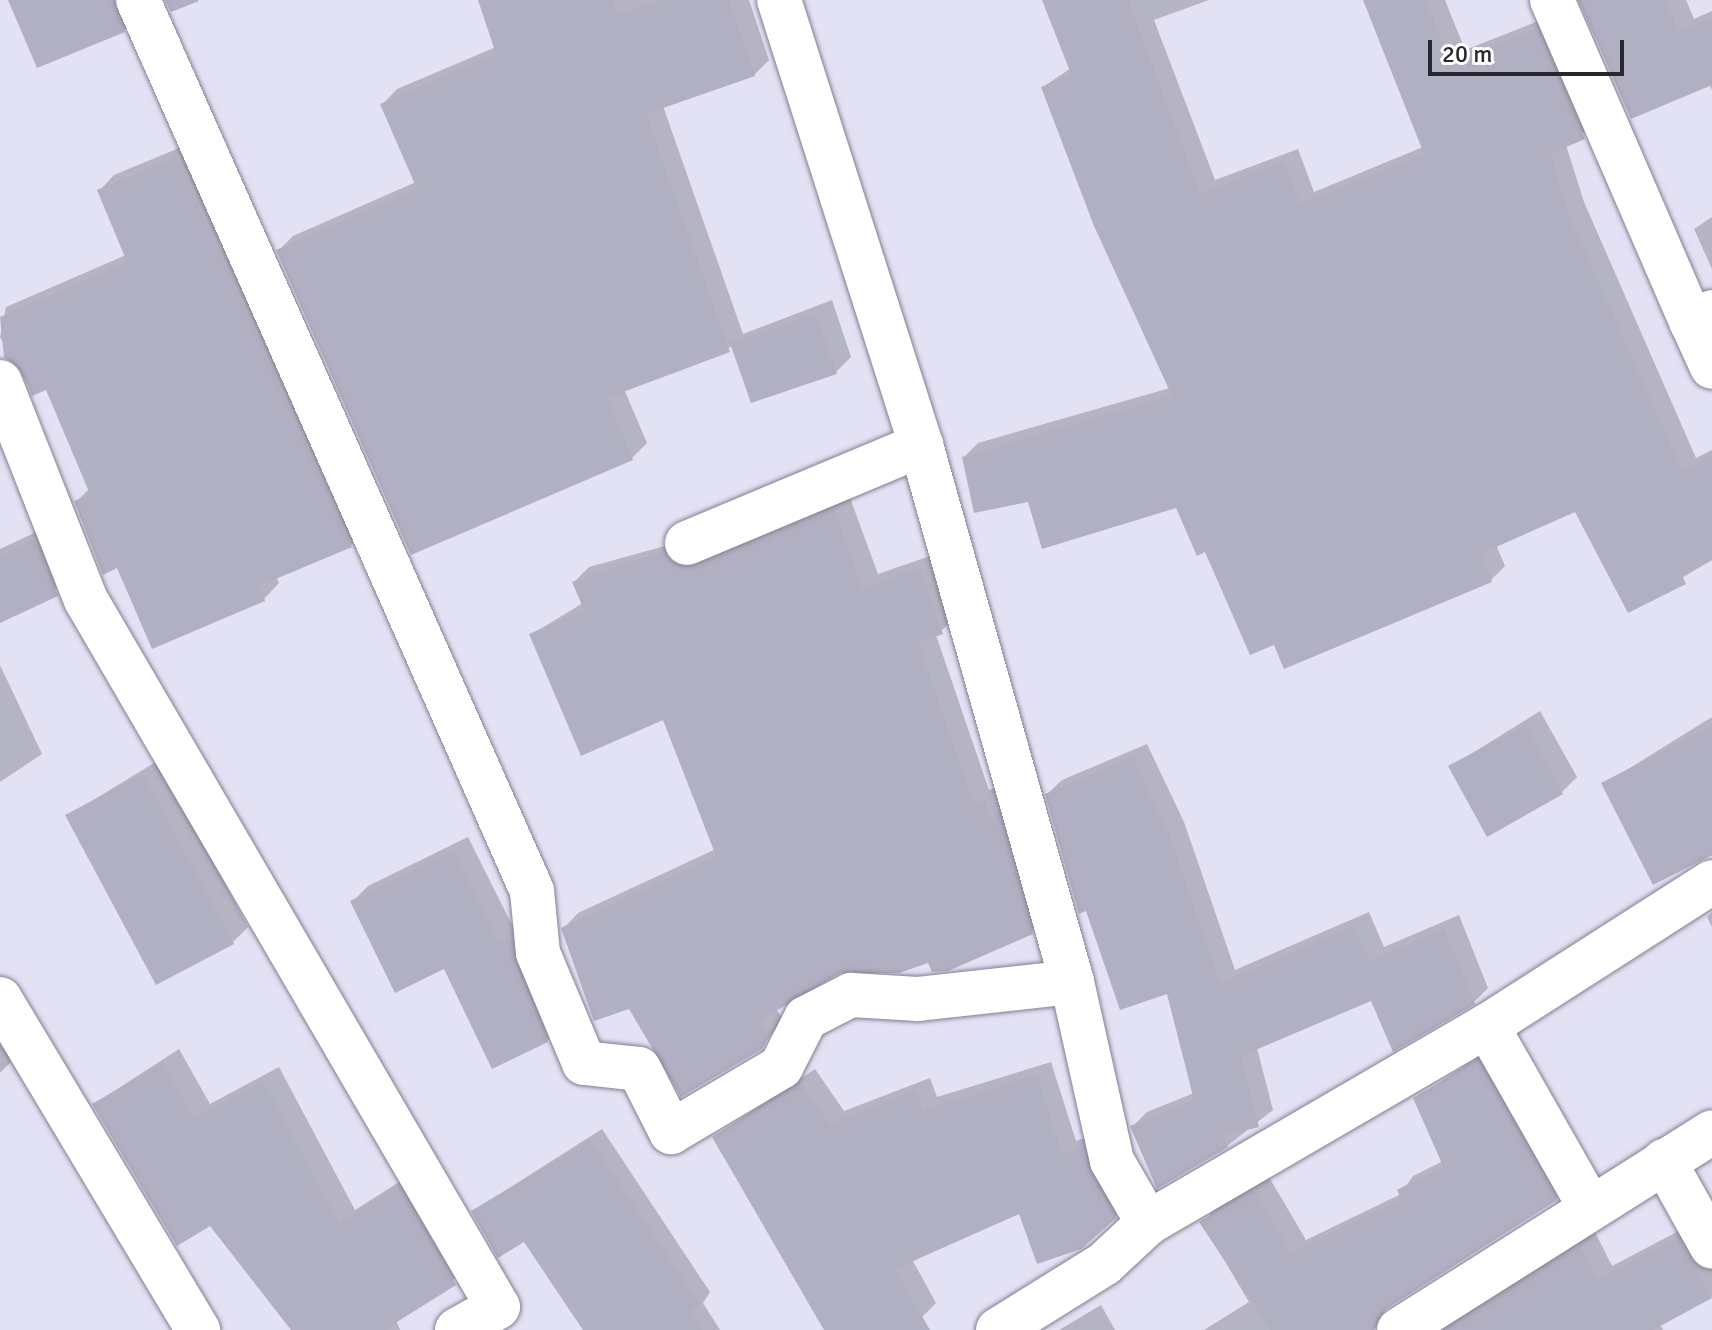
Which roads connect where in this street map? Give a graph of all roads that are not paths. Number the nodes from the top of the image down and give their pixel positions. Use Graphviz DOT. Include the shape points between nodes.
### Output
graph roads {
  1 [pos="138,0"];
  2 [pos="779,0"];
  3 [pos="1552,0"];
  4 [pos="1702,317"];
  5 [pos="1712,367"];
  6 [pos="0,382"];
  7 [pos="921,445"];
  8 [pos="687,543"];
  9 [pos="1712,882"];
  10 [pos="1072,982"];
  11 [pos="0,999"];
  12 [pos="1487,1026"];
  13 [pos="1712,1132"];
  14 [pos="1664,1161"];
  15 [pos="1590,1207"];
  16 [pos="1148,1223"];
  17 [pos="1712,1247"];
  18 [pos="198,1330"];
  19 [pos="457,1330"];
  20 [pos="998,1330"];
  21 [pos="1399,1330"];
  1 -- 10 [label="street" via="532,891 538,953 584,1063 639,1069 671,1132 781,1067 806,1018 851,995 918,999"];
  2 -- 7 [label="street"];
  3 -- 4 [label="street"];
  4 -- 5 [label="street"];
  6 -- 19 [label="street" via="86,600 498,1307"];
  7 -- 8 [label="street"];
  7 -- 10 [label="street"];
  9 -- 12 [label="street"];
  10 -- 16 [label="street" via="1112,1161"];
  11 -- 18 [label="street"];
  12 -- 15 [label="street"];
  12 -- 16 [label="street"];
  13 -- 14 [label="street"];
  14 -- 15 [label="street"];
  14 -- 17 [label="street"];
  15 -- 21 [label="street"];
  16 -- 20 [label="street" via="1104,1264"];
}
